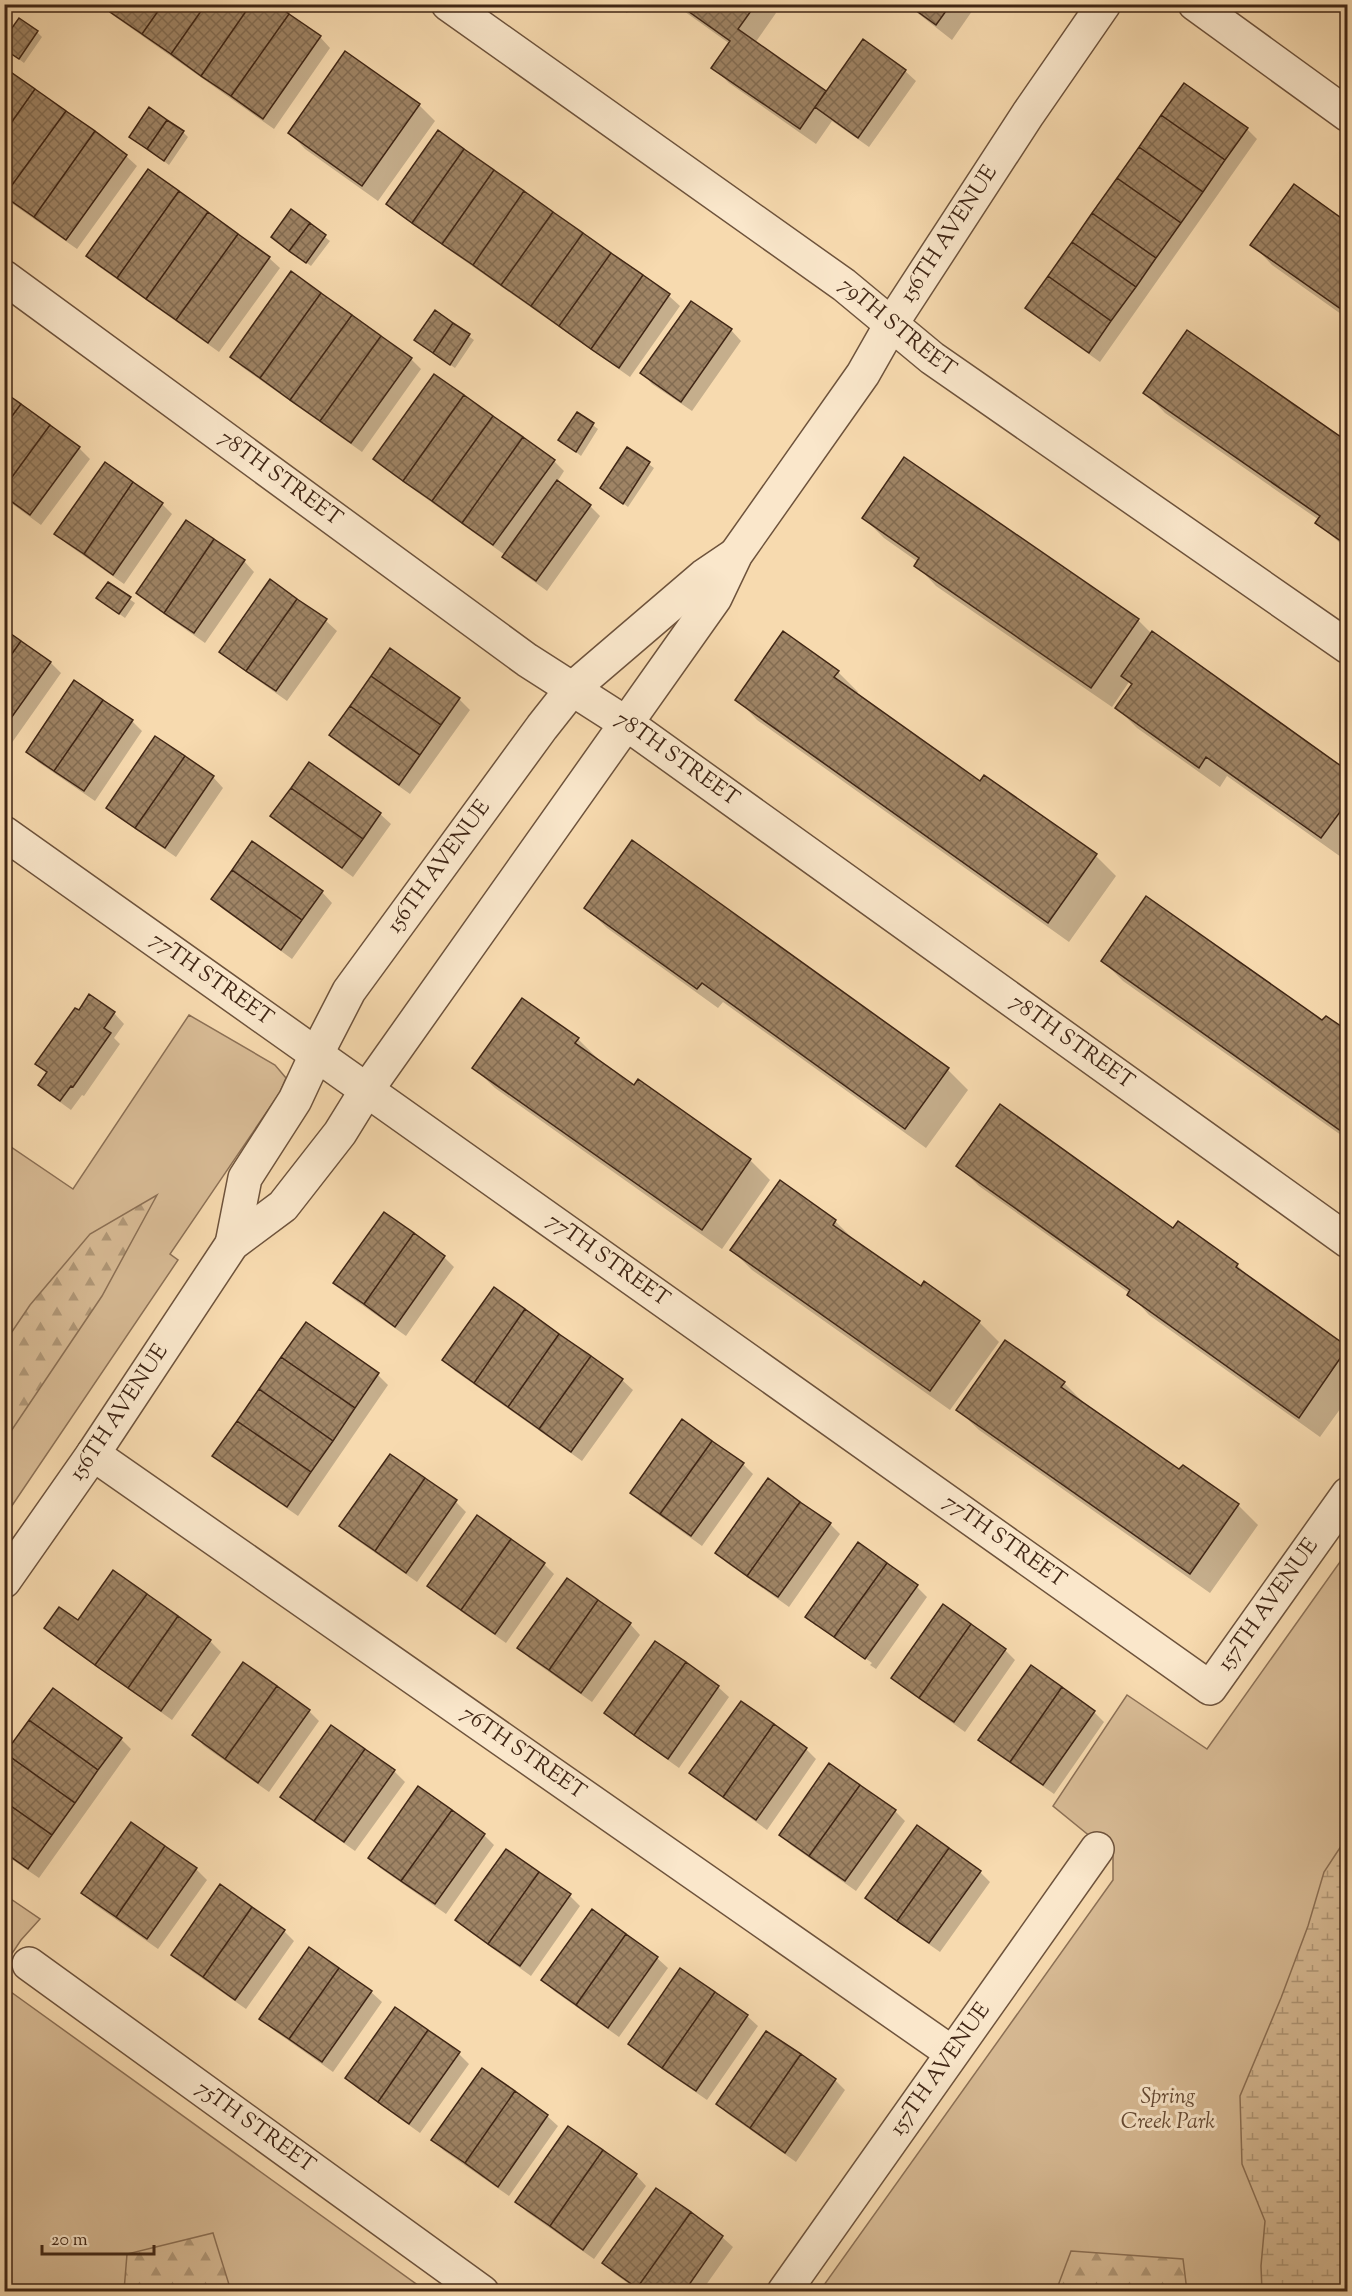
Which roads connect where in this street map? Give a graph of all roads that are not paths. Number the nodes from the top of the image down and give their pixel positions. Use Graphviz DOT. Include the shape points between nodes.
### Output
graph roads {
  1 [pos="448,4"];
  2 [pos="1104,4"];
  3 [pos="1195,4"];
  4 [pos="1347,115"];
  5 [pos="4,277"];
  6 [pos="892,323"];
  7 [pos="736,554"];
  8 [pos="1347,647"];
  9 [pos="572,689"];
  10 [pos="627,724"];
  11 [pos="4,833"];
  12 [pos="315,1055"];
  13 [pos="366,1090"];
  14 [pos="1347,1241"];
  15 [pos="232,1244"];
  16 [pos="93,1454"];
  17 [pos="1347,1494"];
  18 [pos="4,1581"];
  19 [pos="1210,1688"];
  20 [pos="1097,1849"];
  21 [pos="29,1964"];
  22 [pos="952,2053"];
  23 [pos="482,2292"];
  24 [pos="784,2292"];
  1 -- 6 [label="street, 79TH STREET"];
  2 -- 6 [label="street, 156TH AVENUE"];
  3 -- 4 [label="street"];
  5 -- 9 [label="street, 78TH STREET"];
  6 -- 7 [label="street, 156TH AVENUE" via="863,374"];
  6 -- 8 [label="street, 79TH STREET" via="932,358"];
  7 -- 9 [label="street, 156TH AVENUE" via="704,576"];
  7 -- 10 [label="street, 156TH AVENUE" via="715,598"];
  9 -- 10 [label="street, 78TH STREET"];
  9 -- 12 [label="street, 156TH AVENUE" via="350,991"];
  10 -- 13 [label="street, 156TH AVENUE"];
  10 -- 14 [label="street, 78TH STREET"];
  11 -- 12 [label="street, 77TH STREET"];
  12 -- 13 [label="street, 77TH STREET"];
  12 -- 15 [label="street, 156TH AVENUE" via="295,1100 245,1178"];
  13 -- 15 [label="street, 156TH AVENUE" via="340,1133 284,1206"];
  13 -- 19 [label="street, 77TH STREET"];
  15 -- 16 [label="street, 156TH AVENUE"];
  16 -- 18 [label="street, 156TH AVENUE"];
  16 -- 22 [label="street, 76TH STREET"];
  17 -- 19 [label="street, 157TH AVENUE"];
  20 -- 22 [label="street, 157TH AVENUE"];
  21 -- 23 [label="street, 75TH STREET"];
  22 -- 24 [label="street, 157TH AVENUE"];
}
